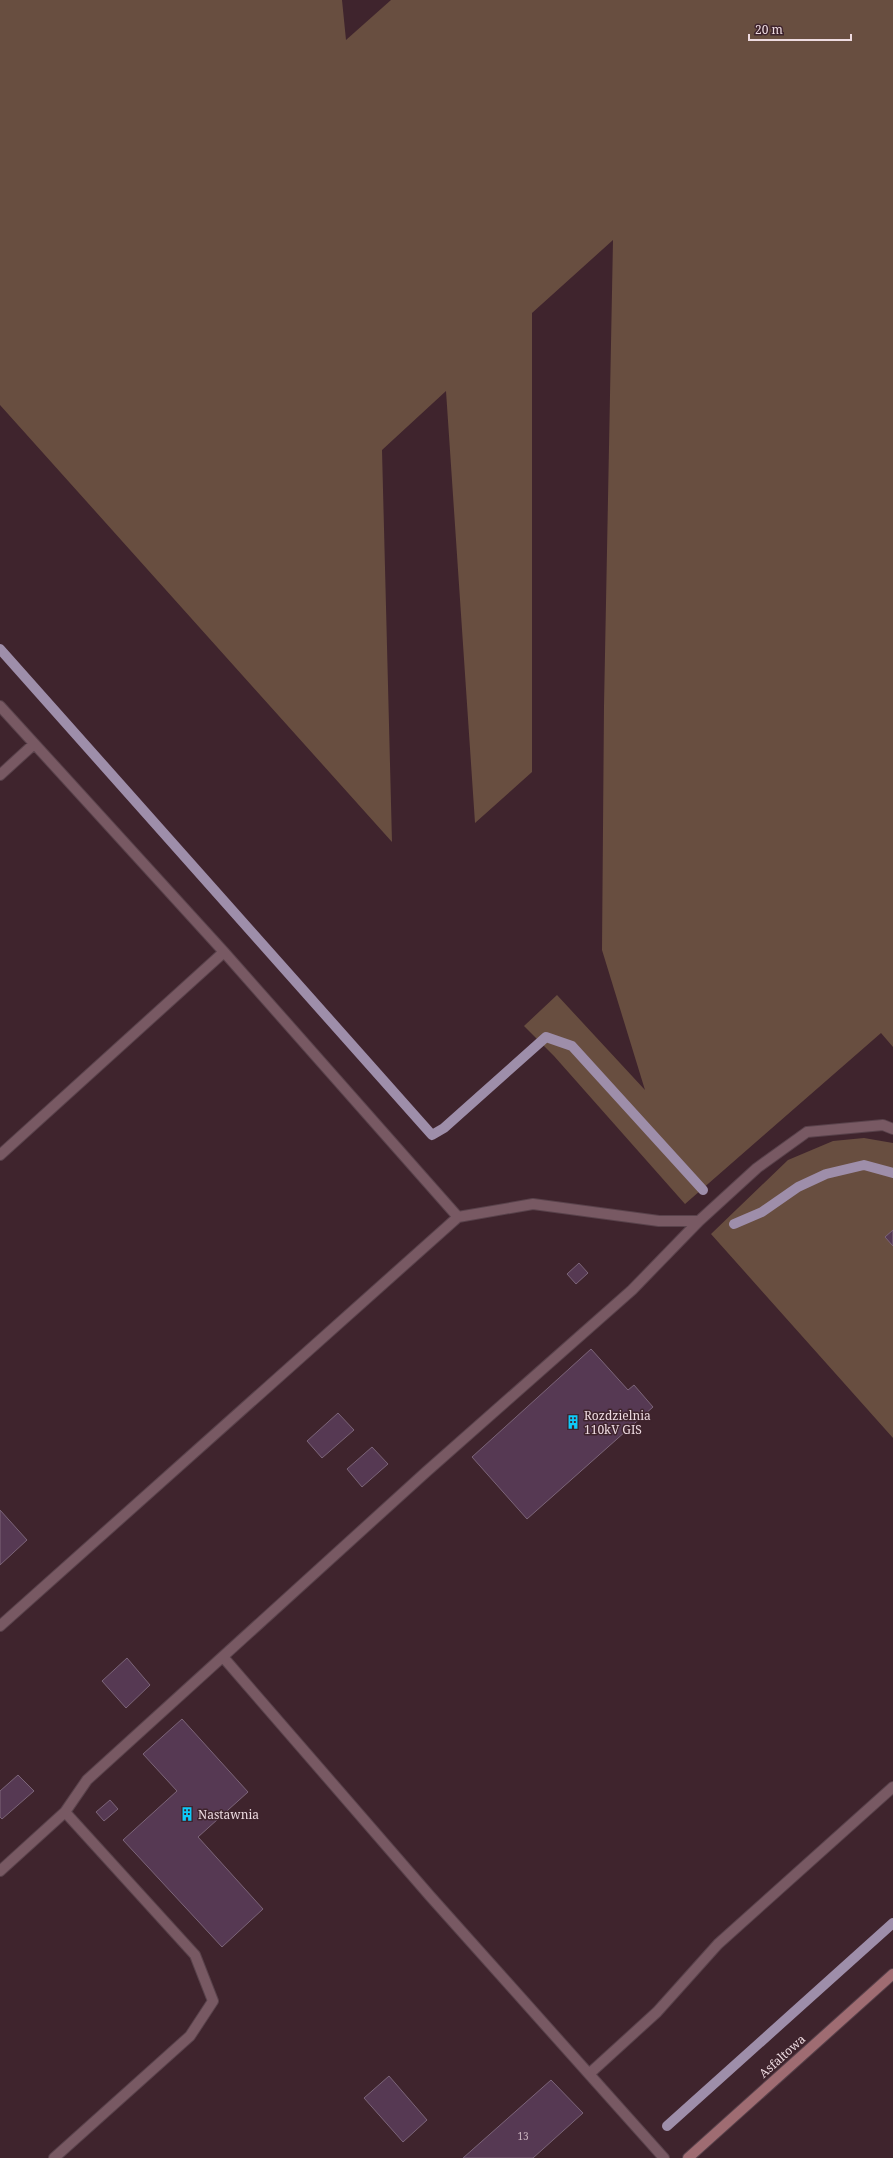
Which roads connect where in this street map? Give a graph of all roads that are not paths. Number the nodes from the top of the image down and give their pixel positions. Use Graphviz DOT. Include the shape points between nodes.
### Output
graph roads {
  1 [pos="0,706"];
  2 [pos="34,744"];
  3 [pos="0,775"];
  4 [pos="224,952"];
  5 [pos="893,1129"];
  6 [pos="0,1155"];
  7 [pos="458,1218"];
  8 [pos="699,1221"];
  9 [pos="0,1626"];
  10 [pos="223,1657"];
  11 [pos="893,1787"];
  12 [pos="65,1812"];
  13 [pos="0,1871"];
  14 [pos="893,1974"];
  15 [pos="589,2074"];
  16 [pos="54,2158"];
  17 [pos="664,2158"];
  18 [pos="688,2158"];
  1 -- 2 [label="lane"];
  2 -- 3 [label="lane"];
  2 -- 4 [label="lane"];
  4 -- 6 [label="lane"];
  4 -- 7 [label="lane"];
  5 -- 8 [label="lane" via="883,1125 807,1132 757,1168"];
  7 -- 8 [label="lane" via="532,1204 659,1221"];
  7 -- 9 [label="lane"];
  8 -- 10 [label="lane" via="632,1290 426,1472"];
  10 -- 12 [label="lane" via="87,1780"];
  10 -- 15 [label="lane" via="430,1896"];
  11 -- 15 [label="lane" via="718,1944 657,2012"];
  12 -- 13 [label="lane"];
  12 -- 16 [label="lane" via="195,1955 213,2001 190,2036"];
  14 -- 18 [label="street, Asfaltowa"];
  15 -- 17 [label="lane"];
}
